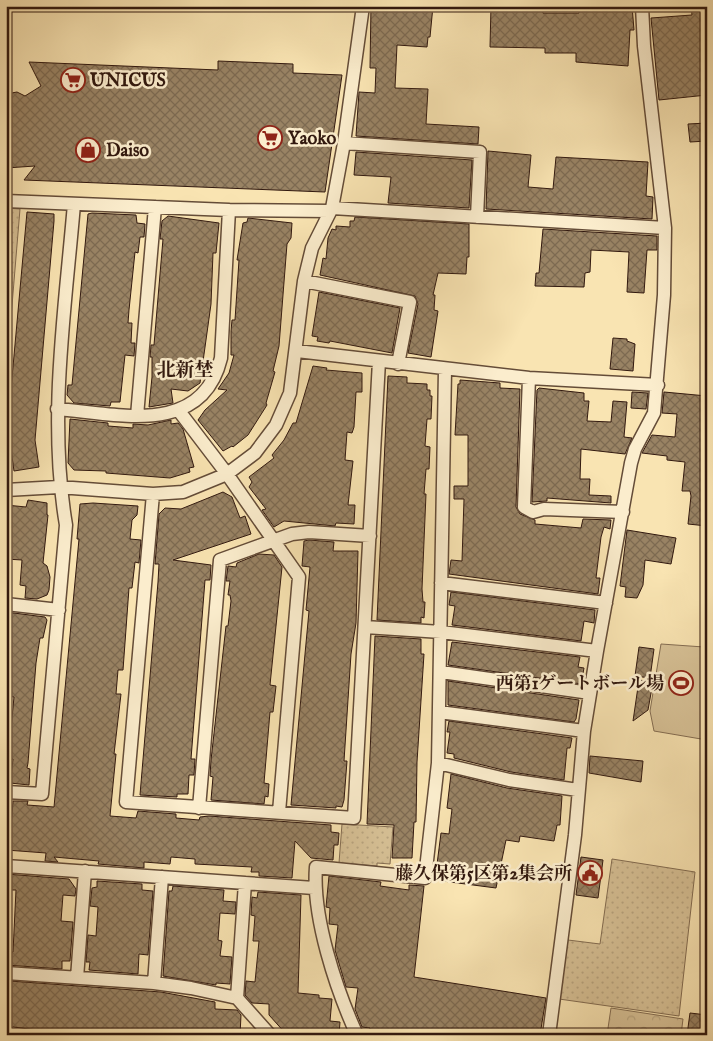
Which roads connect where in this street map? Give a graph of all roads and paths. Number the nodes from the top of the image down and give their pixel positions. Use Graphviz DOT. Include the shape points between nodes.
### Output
graph roads {
  1 [pos="363,6"];
  2 [pos="642,6"];
  3 [pos="344,143"];
  4 [pos="6,201"];
  5 [pos="74,204"];
  6 [pos="155,207"];
  7 [pos="331,209"];
  8 [pos="229,210"];
  9 [pos="477,218"];
  10 [pos="665,228"];
  11 [pos="304,281"];
  12 [pos="297,351"];
  13 [pos="379,361"];
  14 [pos="398,364"];
  15 [pos="445,370"];
  16 [pos="529,378"];
  17 [pos="658,385"];
  18 [pos="57,409"];
  19 [pos="180,411"];
  20 [pos="137,416"];
  21 [pos="227,474"];
  22 [pos="59,487"];
  23 [pos="6,490"];
  24 [pos="153,494"];
  25 [pos="623,512"];
  26 [pos="370,536"];
  27 [pos="272,540"];
  28 [pos="441,583"];
  29 [pos="606,603"];
  30 [pos="6,604"];
  31 [pos="59,610"];
  32 [pos="365,627"];
  33 [pos="441,632"];
  34 [pos="596,651"];
  35 [pos="441,672"];
  36 [pos="590,693"];
  37 [pos="440,712"];
  38 [pos="584,731"];
  39 [pos="438,764"];
  40 [pos="578,790"];
  41 [pos="6,792"];
  42 [pos="199,808"];
  43 [pos="279,812"];
  44 [pos="6,866"];
  45 [pos="84,872"];
  46 [pos="162,877"];
  47 [pos="246,883"];
  48 [pos="314,888"];
  49 [pos="6,973"];
  50 [pos="77,978"];
  51 [pos="154,983"];
  52 [pos="237,998"];
  53 [pos="270,1035"];
  54 [pos="357,1035"];
  55 [pos="549,1035"];
  1 -- 3 [label="street"];
  2 -- 10 [label="street"];
  3 -- 7 [label="street"];
  3 -- 9 [label="street" via="480,152"];
  4 -- 5 [label="street"];
  5 -- 6 [label="street"];
  5 -- 18 [label="street"];
  6 -- 8 [label="street"];
  6 -- 20 [label="street"];
  7 -- 8 [label="street"];
  7 -- 9 [label="street"];
  7 -- 11 [label="street" via="312,248"];
  8 -- 19 [label="street" via="217,375 195,402"];
  9 -- 10 [label="street"];
  10 -- 17 [label="street"];
  11 -- 12 [label="street"];
  11 -- 14 [label="street" via="410,302"];
  12 -- 13 [label="street"];
  12 -- 21 [label="street" via="290,393 276,425 255,453"];
  13 -- 14 [label="street"];
  13 -- 26 [label="street"];
  14 -- 15 [label="street"];
  15 -- 16 [label="street"];
  15 -- 28 [label="street"];
  16 -- 17 [label="street"];
  16 -- 25 [label="street" via="524,507 533,512 544,509"];
  17 -- 25 [label="street" via="654,413 631,463"];
  18 -- 20 [label="street"];
  18 -- 22 [label="street"];
  19 -- 20 [label="street"];
  19 -- 21 [label="street"];
  21 -- 24 [label="street" via="183,492"];
  21 -- 27 [label="street"];
  22 -- 23 [label="street"];
  22 -- 24 [label="street"];
  22 -- 31 [label="street" via="66,526"];
  24 -- 42 [label="street" via="126,802"];
  25 -- 29 [label="street"];
  26 -- 27 [label="street" via="308,532"];
  26 -- 32 [label="street"];
  27 -- 42 [label="street" via="220,560"];
  27 -- 43 [label="street" via="299,577"];
  28 -- 29 [label="street"];
  28 -- 33 [label="street"];
  29 -- 34 [label="street"];
  30 -- 31 [label="street"];
  31 -- 41 [label="street" via="42,794"];
  32 -- 33 [label="street"];
  32 -- 43 [label="street" via="354,818"];
  33 -- 34 [label="street"];
  33 -- 35 [label="street"];
  34 -- 36 [label="street"];
  35 -- 36 [label="street"];
  35 -- 37 [label="street"];
  36 -- 38 [label="street"];
  37 -- 38 [label="street"];
  37 -- 39 [label="street"];
  38 -- 40 [label="street"];
  39 -- 40 [label="street" via="509,780"];
  39 -- 48 [label="street" via="425,878 316,867"];
  40 -- 55 [label="street"];
  42 -- 43 [label="street"];
  44 -- 45 [label="street"];
  45 -- 46 [label="street"];
  45 -- 50 [label="street"];
  46 -- 47 [label="street"];
  46 -- 51 [label="street"];
  47 -- 48 [label="street"];
  47 -- 52 [label="street"];
  48 -- 54 [label="street" via="340,994"];
  49 -- 50 [label="street"];
  50 -- 51 [label="street"];
  51 -- 52 [label="street"];
  52 -- 53 [label="street"];
}
